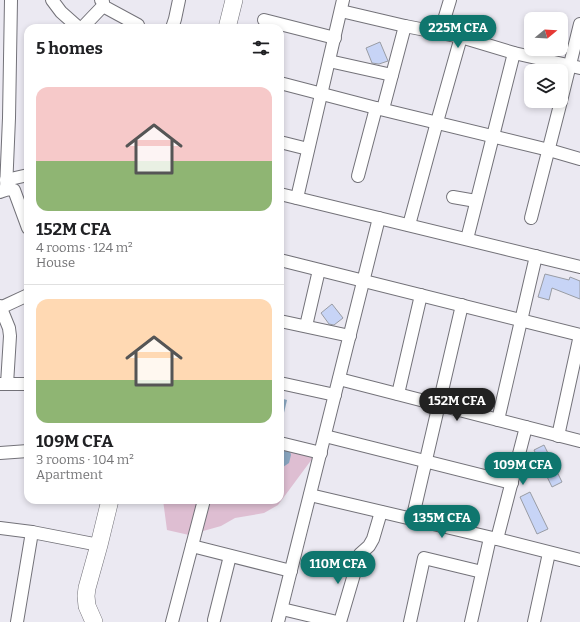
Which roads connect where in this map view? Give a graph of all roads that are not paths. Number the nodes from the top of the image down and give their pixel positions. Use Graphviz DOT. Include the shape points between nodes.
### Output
graph roads {
  1 [pos="12,0"];
  2 [pos="52,0"];
  3 [pos="179,0"];
  4 [pos="234,0"];
  5 [pos="450,0"];
  6 [pos="102,3"];
  7 [pos="342,6"];
  8 [pos="264,20"];
  9 [pos="6,23"];
  10 [pos="74,24"];
  11 [pos="85,24"];
  12 [pos="136,24"];
  13 [pos="173,24"];
  14 [pos="228,24"];
  15 [pos="280,24"];
  16 [pos="580,24"];
  17 [pos="284,25"];
  18 [pos="405,26"];
  19 [pos="440,33"];
  20 [pos="461,37"];
  21 [pos="335,38"];
  22 [pos="514,53"];
  23 [pos="329,61"];
  24 [pos="575,67"];
  25 [pos="392,75"];
  26 [pos="284,84"];
  27 [pos="568,84"];
  28 [pos="321,94"];
  29 [pos="559,108"];
  30 [pos="380,109"];
  31 [pos="436,122"];
  32 [pos="493,136"];
  33 [pos="284,143"];
  34 [pos="308,149"];
  35 [pos="549,150"];
  36 [pos="580,159"];
  37 [pos="358,176"];
  38 [pos="24,177"];
  39 [pos="4,187"];
  40 [pos="284,196"];
  41 [pos="453,197"];
  42 [pos="297,198"];
  43 [pos="476,201"];
  44 [pos="24,217"];
  45 [pos="379,218"];
  46 [pos="531,218"];
  47 [pos="409,225"];
  48 [pos="467,239"];
  49 [pos="536,256"];
  50 [pos="284,261"];
  51 [pos="580,267"];
  52 [pos="319,270"];
  53 [pos="364,281"];
  54 [pos="421,295"];
  55 [pos="24,297"];
  56 [pos="462,306"];
  57 [pos="0,307"];
  58 [pos="522,320"];
  59 [pos="284,322"];
  60 [pos="306,326"];
  61 [pos="580,335"];
  62 [pos="350,336"];
  63 [pos="339,379"];
  64 [pos="3,384"];
  65 [pos="24,384"];
  66 [pos="284,384"];
  67 [pos="398,394"];
  68 [pos="335,395"];
  69 [pos="439,405"];
  70 [pos="498,420"];
  71 [pos="526,427"];
  72 [pos="325,436"];
  73 [pos="558,436"];
  74 [pos="580,441"];
  75 [pos="284,444"];
  76 [pos="24,451"];
  77 [pos="0,453"];
  78 [pos="321,453"];
  79 [pos="426,461"];
  80 [pos="512,483"];
  81 [pos="310,495"];
  82 [pos="109,504"];
  83 [pos="203,504"];
  84 [pos="381,512"];
  85 [pos="412,520"];
  86 [pos="0,528"];
  87 [pos="32,532"];
  88 [pos="494,539"];
  89 [pos="99,545"];
  90 [pos="192,546"];
  91 [pos="549,553"];
  92 [pos="230,556"];
  93 [pos="580,560"];
  94 [pos="291,571"];
  95 [pos="482,572"];
  96 [pos="282,609"];
  97 [pos="214,620"];
  98 [pos="17,622"];
  99 [pos="94,622"];
  100 [pos="172,622"];
  101 [pos="278,622"];
  102 [pos="339,622"];
  103 [pos="410,622"];
  104 [pos="471,622"];
  105 [pos="534,622"];
  1 -- 9 [label="street"];
  2 -- 10 [label="street"];
  3 -- 13 [label="street"];
  4 -- 14 [label="street"];
  5 -- 19 [label="street"];
  6 -- 11 [label="street"];
  6 -- 12 [label="street"];
  7 -- 18 [label="street"];
  7 -- 21 [label="street"];
  8 -- 15 [label="street"];
  9 -- 39 [label="street" via="9,118"];
  16 -- 24 [label="street"];
  17 -- 21 [label="street"];
  18 -- 19 [label="street"];
  18 -- 25 [label="street"];
  19 -- 20 [label="street"];
  20 -- 22 [label="street"];
  20 -- 31 [label="street"];
  21 -- 23 [label="street"];
  22 -- 24 [label="street"];
  22 -- 32 [label="street"];
  23 -- 25 [label="street"];
  23 -- 28 [label="street"];
  24 -- 27 [label="street"];
  25 -- 30 [label="street"];
  26 -- 28 [label="street"];
  28 -- 30 [label="street"];
  28 -- 34 [label="street"];
  29 -- 35 [label="street"];
  30 -- 31 [label="street"];
  30 -- 37 [label="street"];
  31 -- 32 [label="street"];
  31 -- 47 [label="street"];
  32 -- 35 [label="street"];
  32 -- 43 [label="street"];
  33 -- 34 [label="street"];
  34 -- 42 [label="street"];
  35 -- 36 [label="street"];
  35 -- 46 [label="street"];
  38 -- 39 [label="street"];
  39 -- 44 [label="street" via="15,191"];
  40 -- 42 [label="street"];
  41 -- 43 [label="street"];
  42 -- 45 [label="street"];
  43 -- 48 [label="street"];
  45 -- 47 [label="street"];
  45 -- 53 [label="street"];
  47 -- 48 [label="street"];
  48 -- 49 [label="street"];
  49 -- 51 [label="street"];
  49 -- 58 [label="street"];
  50 -- 52 [label="street"];
  52 -- 53 [label="street"];
  52 -- 60 [label="street"];
  53 -- 54 [label="street"];
  53 -- 62 [label="street"];
  54 -- 56 [label="street"];
  54 -- 67 [label="street"];
  55 -- 57 [label="street"];
  56 -- 58 [label="street"];
  56 -- 69 [label="street"];
  57 -- 64 [label="street" via="10,336"];
  58 -- 61 [label="street"];
  58 -- 70 [label="street"];
  59 -- 60 [label="street"];
  60 -- 62 [label="street"];
  61 -- 73 [label="street"];
  62 -- 63 [label="street"];
  63 -- 67 [label="street"];
  63 -- 68 [label="street"];
  64 -- 65 [label="street"];
  66 -- 68 [label="street"];
  67 -- 69 [label="street"];
  68 -- 72 [label="street"];
  69 -- 70 [label="street"];
  69 -- 79 [label="street"];
  70 -- 71 [label="street"];
  71 -- 73 [label="street"];
  71 -- 80 [label="street"];
  72 -- 78 [label="street"];
  72 -- 79 [label="street"];
  73 -- 74 [label="street"];
  75 -- 78 [label="street"];
  76 -- 77 [label="street"];
  78 -- 81 [label="street"];
  79 -- 80 [label="street"];
  79 -- 85 [label="street"];
  80 -- 88 [label="street"];
  81 -- 84 [label="street"];
  81 -- 94 [label="street"];
  82 -- 89 [label="street"];
  83 -- 90 [label="street"];
  84 -- 85 [label="street"];
  84 -- 102 [label="street" via="373,539 360,554"];
  85 -- 88 [label="street"];
  86 -- 87 [label="street"];
  87 -- 89 [label="street"];
  87 -- 98 [label="street"];
  88 -- 91 [label="street"];
  88 -- 95 [label="street"];
  89 -- 99 [label="street" via="86,596"];
  90 -- 92 [label="street"];
  90 -- 100 [label="street"];
  91 -- 93 [label="street"];
  91 -- 105 [label="street"];
  92 -- 94 [label="street"];
  92 -- 97 [label="street"];
  94 -- 96 [label="street"];
  95 -- 103 [label="street" via="424,558"];
  95 -- 104 [label="street"];
  96 -- 101 [label="street"];
  96 -- 102 [label="street"];
}
